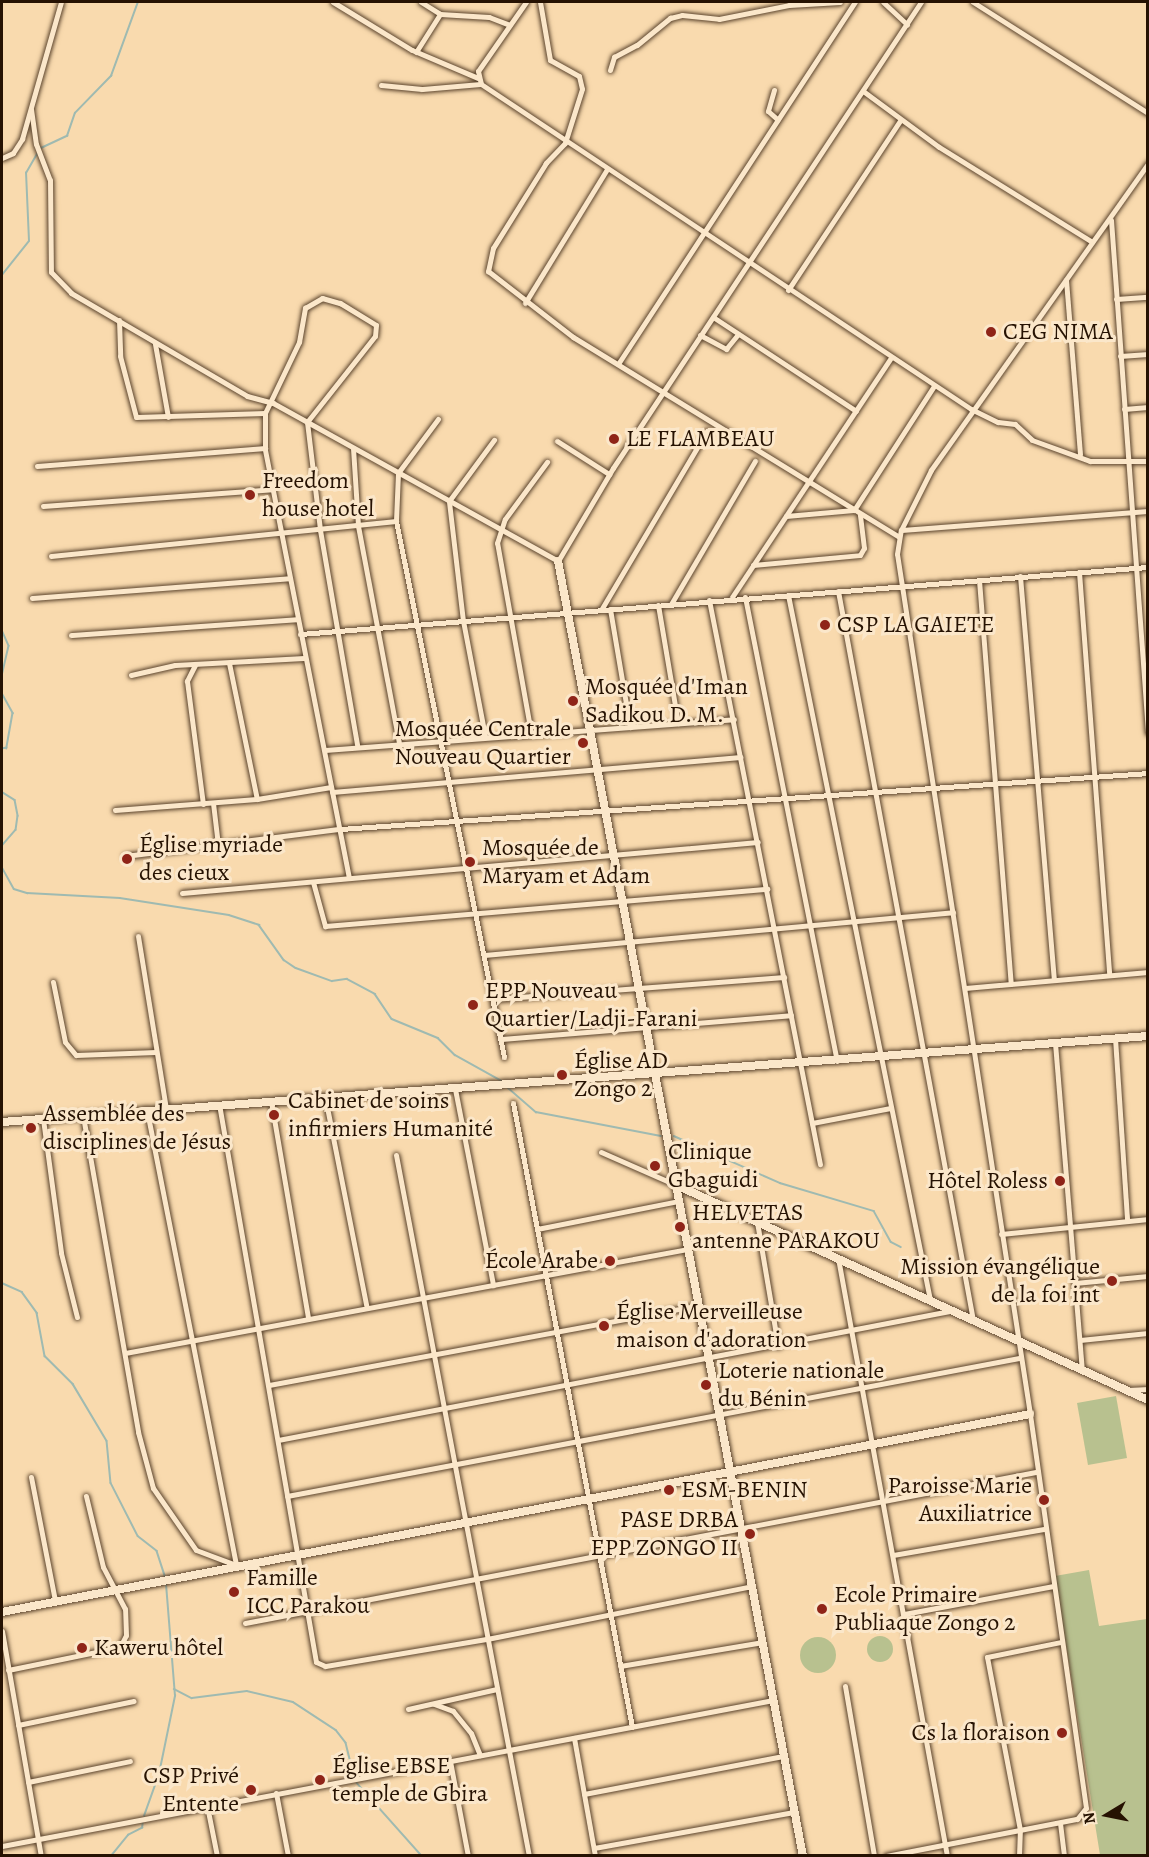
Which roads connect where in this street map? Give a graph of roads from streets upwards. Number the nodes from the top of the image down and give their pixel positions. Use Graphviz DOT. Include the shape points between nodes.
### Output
graph roads {
  1 [pos="61,2"];
  2 [pos="333,2"];
  3 [pos="421,2"];
  4 [pos="526,2"];
  5 [pos="540,2"];
  6 [pos="840,2"];
  7 [pos="855,2"];
  8 [pos="882,2"];
  9 [pos="921,2"];
  10 [pos="973,2"];
  11 [pos="440,14"];
  12 [pos="906,24"];
  13 [pos="510,25"];
  14 [pos="416,52"];
  15 [pos="610,70"];
  16 [pos="480,81"];
  17 [pos="381,85"];
  18 [pos="774,90"];
  19 [pos="863,91"];
  20 [pos="31,109"];
  21 [pos="1148,112"];
  22 [pos="777,120"];
  23 [pos="900,121"];
  24 [pos="565,143"];
  25 [pos="2,158"];
  26 [pos="1148,163"];
  27 [pos="607,169"];
  28 [pos="1111,219"];
  29 [pos="704,234"];
  30 [pos="1092,242"];
  31 [pos="751,265"];
  32 [pos="1066,280"];
  33 [pos="788,290"];
  34 [pos="1148,297"];
  35 [pos="1116,299"];
  36 [pos="525,303"];
  37 [pos="713,317"];
  38 [pos="119,320"];
  39 [pos="738,334"];
  40 [pos="700,335"];
  41 [pos="155,344"];
  42 [pos="1148,354"];
  43 [pos="1120,356"];
  44 [pos="890,359"];
  45 [pos="618,364"];
  46 [pos="934,386"];
  47 [pos="663,394"];
  48 [pos="273,403"];
  49 [pos="1148,407"];
  50 [pos="1124,408"];
  51 [pos="971,409"];
  52 [pos="856,411"];
  53 [pos="265,413"];
  54 [pos="168,417"];
  55 [pos="438,419"];
  56 [pos="307,422"];
  57 [pos="707,431"];
  58 [pos="494,440"];
  59 [pos="557,441"];
  60 [pos="265,448"];
  61 [pos="353,448"];
  62 [pos="1080,454"];
  63 [pos="755,461"];
  64 [pos="1148,461"];
  65 [pos="547,462"];
  66 [pos="1128,462"];
  67 [pos="37,466"];
  68 [pos="398,473"];
  69 [pos="609,474"];
  70 [pos="808,483"];
  71 [pos="272,489"];
  72 [pos="449,501"];
  73 [pos="43,506"];
  74 [pos="854,510"];
  75 [pos="1148,511"];
  76 [pos="1131,512"];
  77 [pos="860,514"];
  78 [pos="786,516"];
  79 [pos="396,521"];
  80 [pos="358,526"];
  81 [pos="320,530"];
  82 [pos="901,530"];
  83 [pos="503,532"];
  84 [pos="281,534"];
  85 [pos="899,537"];
  86 [pos="51,556"];
  87 [pos="558,561"];
  88 [pos="753,565"];
  89 [pos="1148,567"];
  90 [pos="1135,568"];
  91 [pos="1079,572"];
  92 [pos="1020,576"];
  93 [pos="289,578"];
  94 [pos="979,580"];
  95 [pos="901,586"];
  96 [pos="838,591"];
  97 [pos="788,595"];
  98 [pos="732,597"];
  99 [pos="745,597"];
  100 [pos="32,598"];
  101 [pos="709,600"];
  102 [pos="671,604"];
  103 [pos="658,605"];
  104 [pos="610,609"];
  105 [pos="601,610"];
  106 [pos="564,613"];
  107 [pos="510,617"];
  108 [pos="297,619"];
  109 [pos="463,621"];
  110 [pos="417,624"];
  111 [pos="378,628"];
  112 [pos="336,631"];
  113 [pos="300,634"];
  114 [pos="71,635"];
  115 [pos="304,658"];
  116 [pos="229,663"];
  117 [pos="195,665"];
  118 [pos="131,675"];
  119 [pos="734,719"];
  120 [pos="678,723"];
  121 [pos="630,727"];
  122 [pos="587,730"];
  123 [pos="531,733"];
  124 [pos="1148,733"];
  125 [pos="485,736"];
  126 [pos="439,741"];
  127 [pos="399,742"];
  128 [pos="357,745"];
  129 [pos="325,750"];
  130 [pos="741,757"];
  131 [pos="595,770"];
  132 [pos="1148,773"];
  133 [pos="1095,777"];
  134 [pos="446,781"];
  135 [pos="1037,781"];
  136 [pos="995,785"];
  137 [pos="331,789"];
  138 [pos="934,790"];
  139 [pos="876,794"];
  140 [pos="829,796"];
  141 [pos="785,798"];
  142 [pos="257,799"];
  143 [pos="750,802"];
  144 [pos="213,803"];
  145 [pos="203,804"];
  146 [pos="603,808"];
  147 [pos="115,810"];
  148 [pos="454,821"];
  149 [pos="339,829"];
  150 [pos="758,842"];
  151 [pos="218,845"];
  152 [pos="612,855"];
  153 [pos="125,856"];
  154 [pos="463,868"];
  155 [pos="349,878"];
  156 [pos="313,882"];
  157 [pos="766,889"];
  158 [pos="182,893"];
  159 [pos="621,901"];
  160 [pos="473,912"];
  161 [pos="953,912"];
  162 [pos="900,918"];
  163 [pos="856,924"];
  164 [pos="810,927"];
  165 [pos="774,930"];
  166 [pos="138,936"];
  167 [pos="630,943"];
  168 [pos="484,955"];
  169 [pos="1148,972"];
  170 [pos="1109,975"];
  171 [pos="784,977"];
  172 [pos="1054,980"];
  173 [pos="53,982"];
  174 [pos="1011,984"];
  175 [pos="638,987"];
  176 [pos="965,988"];
  177 [pos="493,999"];
  178 [pos="791,1015"];
  179 [pos="646,1026"];
  180 [pos="1148,1036"];
  181 [pos="1115,1038"];
  182 [pos="501,1040"];
  183 [pos="1055,1043"];
  184 [pos="974,1050"];
  185 [pos="156,1052"];
  186 [pos="925,1054"];
  187 [pos="504,1057"];
  188 [pos="883,1057"];
  189 [pos="837,1061"];
  190 [pos="800,1064"];
  191 [pos="656,1076"];
  192 [pos="455,1089"];
  193 [pos="325,1097"];
  194 [pos="271,1101"];
  195 [pos="513,1103"];
  196 [pos="219,1104"];
  197 [pos="891,1108"];
  198 [pos="166,1109"];
  199 [pos="147,1111"];
  200 [pos="83,1116"];
  201 [pos="43,1119"];
  202 [pos="2,1122"];
  203 [pos="812,1123"];
  204 [pos="601,1152"];
  205 [pos="396,1155"];
  206 [pos="820,1164"];
  207 [pos="676,1185"];
  208 [pos="679,1202"];
  209 [pos="1148,1219"];
  210 [pos="1127,1220"];
  211 [pos="757,1222"];
  212 [pos="1070,1225"];
  213 [pos="537,1229"];
  214 [pos="1001,1234"];
  215 [pos="688,1249"];
  216 [pos="838,1258"];
  217 [pos="546,1275"];
  218 [pos="1148,1276"];
  219 [pos="1075,1283"];
  220 [pos="493,1285"];
  221 [pos="423,1298"];
  222 [pos="930,1300"];
  223 [pos="366,1305"];
  224 [pos="699,1305"];
  225 [pos="951,1310"];
  226 [pos="77,1317"];
  227 [pos="308,1317"];
  228 [pos="974,1320"];
  229 [pos="259,1328"];
  230 [pos="556,1330"];
  231 [pos="850,1331"];
  232 [pos="1148,1333"];
  233 [pos="1017,1340"];
  234 [pos="1080,1340"];
  235 [pos="190,1341"];
  236 [pos="778,1346"];
  237 [pos="125,1353"];
  238 [pos="434,1353"];
  239 [pos="1018,1358"];
  240 [pos="709,1360"];
  241 [pos="1082,1371"];
  242 [pos="269,1385"];
  243 [pos="567,1386"];
  244 [pos="861,1388"];
  245 [pos="1148,1389"];
  246 [pos="1126,1390"];
  247 [pos="1148,1400"];
  248 [pos="443,1410"];
  249 [pos="1030,1414"];
  250 [pos="720,1415"];
  251 [pos="278,1440"];
  252 [pos="578,1442"];
  253 [pos="872,1444"];
  254 [pos="453,1467"];
  255 [pos="730,1471"];
  256 [pos="1036,1472"];
  257 [pos="31,1477"];
  258 [pos="86,1496"];
  259 [pos="287,1496"];
  260 [pos="589,1498"];
  261 [pos="883,1502"];
  262 [pos="466,1522"];
  263 [pos="1044,1529"];
  264 [pos="741,1530"];
  265 [pos="299,1553"];
  266 [pos="893,1555"];
  267 [pos="599,1556"];
  268 [pos="236,1565"];
  269 [pos="475,1579"];
  270 [pos="752,1586"];
  271 [pos="1053,1586"];
  272 [pos="112,1590"];
  273 [pos="55,1601"];
  274 [pos="307,1611"];
  275 [pos="2,1612"];
  276 [pos="610,1612"];
  277 [pos="904,1614"];
  278 [pos="245,1623"];
  279 [pos="2,1631"];
  280 [pos="487,1639"];
  281 [pos="762,1642"];
  282 [pos="1061,1642"];
  283 [pos="621,1666"];
  284 [pos="8,1670"];
  285 [pos="844,1686"];
  286 [pos="497,1689"];
  287 [pos="773,1700"];
  288 [pos="134,1701"];
  289 [pos="432,1704"];
  290 [pos="408,1709"];
  291 [pos="18,1725"];
  292 [pos="632,1727"];
  293 [pos="574,1738"];
  294 [pos="509,1750"];
  295 [pos="480,1755"];
  296 [pos="784,1756"];
  297 [pos="130,1761"];
  298 [pos="450,1761"];
  299 [pos="28,1782"];
  300 [pos="276,1793"];
  301 [pos="584,1794"];
  302 [pos="207,1806"];
  303 [pos="794,1812"];
  304 [pos="1060,1823"];
  305 [pos="1020,1830"];
  306 [pos="39,1840"];
  307 [pos="948,1843"];
  308 [pos="2,1846"];
  309 [pos="594,1848"];
  310 [pos="41,1856"];
  311 [pos="217,1856"];
  312 [pos="288,1856"];
  313 [pos="468,1856"];
  314 [pos="530,1856"];
  315 [pos="595,1856"];
  316 [pos="803,1856"];
  317 [pos="874,1856"];
  318 [pos="886,1856"];
  319 [pos="947,1856"];
  320 [pos="1019,1856"];
  321 [pos="1064,1856"];
  1 -- 20 [label="street"];
  2 -- 14 [label="street"];
  3 -- 11 [label="street"];
  4 -- 13 [label="street"];
  5 -- 24 [label="street" via="550,60 582,82"];
  6 -- 15 [label="street" via="789,5 719,19 682,15 614,57"];
  7 -- 22 [label="street"];
  8 -- 12 [label="street"];
  9 -- 12 [label="street"];
  10 -- 21 [label="street"];
  11 -- 13 [label="street" via="489,16"];
  11 -- 14 [label="street"];
  12 -- 19 [label="street"];
  13 -- 16 [label="street"];
  14 -- 16 [label="street"];
  16 -- 17 [label="street" via="422,89"];
  16 -- 24 [label="street"];
  18 -- 22 [label="street" via="768,111"];
  19 -- 23 [label="street"];
  19 -- 31 [label="street"];
  20 -- 25 [label="street" via="22,138 13,153"];
  20 -- 38 [label="street" via="36,144 50,180 51,272 71,293"];
  22 -- 29 [label="street"];
  23 -- 30 [label="street"];
  23 -- 33 [label="street"];
  24 -- 27 [label="street"];
  24 -- 36 [label="street" via="546,163 488,260 488,271"];
  26 -- 28 [label="street"];
  27 -- 29 [label="street"];
  27 -- 36 [label="street"];
  28 -- 30 [label="street"];
  28 -- 35 [label="street"];
  29 -- 31 [label="street"];
  29 -- 45 [label="street"];
  30 -- 32 [label="street"];
  31 -- 33 [label="street"];
  31 -- 37 [label="street"];
  32 -- 51 [label="street"];
  32 -- 62 [label="street"];
  33 -- 44 [label="street"];
  34 -- 35 [label="street"];
  35 -- 43 [label="street"];
  36 -- 45 [label="street"];
  37 -- 39 [label="street"];
  37 -- 40 [label="street"];
  38 -- 41 [label="street"];
  38 -- 54 [label="street" via="120,356 134,415"];
  39 -- 40 [label="street" via="726,349"];
  39 -- 52 [label="street"];
  40 -- 47 [label="street"];
  41 -- 48 [label="street" via="247,396"];
  41 -- 54 [label="street"];
  42 -- 43 [label="street"];
  43 -- 50 [label="street"];
  44 -- 46 [label="street"];
  44 -- 52 [label="street"];
  45 -- 47 [label="street"];
  46 -- 51 [label="street"];
  46 -- 74 [label="street"];
  47 -- 69 [label="street"];
  47 -- 70 [label="street"];
  48 -- 53 [label="street"];
  48 -- 56 [label="street"];
  48 -- 56 [label="street" via="299,342 305,308 313,299 340,303 367,317 376,325 375,336"];
  49 -- 50 [label="street"];
  50 -- 66 [label="street"];
  51 -- 62 [label="street" via="998,422 1015,424 1032,440"];
  51 -- 82 [label="street" via="914,500"];
  52 -- 70 [label="street"];
  53 -- 54 [label="street"];
  53 -- 60 [label="street"];
  55 -- 68 [label="street"];
  56 -- 61 [label="street"];
  56 -- 81 [label="street"];
  57 -- 105 [label="street"];
  58 -- 72 [label="street"];
  59 -- 69 [label="street"];
  60 -- 67 [label="street"];
  60 -- 71 [label="street"];
  61 -- 68 [label="street"];
  61 -- 80 [label="street"];
  62 -- 66 [label="street" via="1096,462"];
  63 -- 102 [label="street"];
  64 -- 66 [label="street"];
  65 -- 83 [label="street" via="505,519"];
  66 -- 76 [label="street"];
  68 -- 72 [label="street"];
  68 -- 79 [label="street"];
  69 -- 87 [label="street"];
  70 -- 74 [label="street"];
  70 -- 78 [label="street"];
  71 -- 73 [label="street"];
  71 -- 84 [label="street"];
  72 -- 83 [label="street"];
  72 -- 109 [label="street"];
  74 -- 77 [label="street"];
  74 -- 78 [label="street"];
  75 -- 76 [label="street"];
  76 -- 82 [label="street"];
  76 -- 90 [label="street"];
  77 -- 85 [label="street"];
  77 -- 88 [label="street" via="864,548 860,555"];
  78 -- 88 [label="street"];
  79 -- 80 [label="street"];
  79 -- 110 [label="street"];
  80 -- 81 [label="street"];
  80 -- 111 [label="street"];
  81 -- 84 [label="street"];
  81 -- 112 [label="street"];
  82 -- 85 [label="street"];
  83 -- 87 [label="street"];
  83 -- 107 [label="street" via="497,543"];
  84 -- 86 [label="street"];
  84 -- 93 [label="street"];
  85 -- 95 [label="street"];
  87 -- 106 [label="street"];
  88 -- 98 [label="street"];
  89 -- 90 [label="street"];
  90 -- 91 [label="street"];
  90 -- 124 [label="street"];
  91 -- 92 [label="street"];
  91 -- 133 [label="street"];
  92 -- 94 [label="street"];
  92 -- 135 [label="street"];
  93 -- 100 [label="street"];
  93 -- 108 [label="street"];
  94 -- 95 [label="street"];
  94 -- 136 [label="street"];
  95 -- 96 [label="street"];
  95 -- 138 [label="street"];
  96 -- 97 [label="street"];
  96 -- 139 [label="street"];
  97 -- 99 [label="street"];
  97 -- 140 [label="street"];
  98 -- 99 [label="street"];
  98 -- 101 [label="street"];
  99 -- 141 [label="street"];
  101 -- 102 [label="street"];
  101 -- 119 [label="street"];
  102 -- 103 [label="street"];
  103 -- 104 [label="street"];
  103 -- 120 [label="street"];
  104 -- 105 [label="street"];
  104 -- 121 [label="street"];
  105 -- 106 [label="street"];
  106 -- 107 [label="street"];
  106 -- 122 [label="street"];
  107 -- 109 [label="street"];
  107 -- 123 [label="street"];
  108 -- 113 [label="street"];
  108 -- 114 [label="street"];
  109 -- 110 [label="street"];
  109 -- 125 [label="street"];
  110 -- 111 [label="street"];
  110 -- 126 [label="street"];
  111 -- 112 [label="street"];
  111 -- 127 [label="street"];
  112 -- 113 [label="street"];
  112 -- 128 [label="street"];
  113 -- 115 [label="street"];
  115 -- 116 [label="street"];
  115 -- 129 [label="street"];
  116 -- 117 [label="street"];
  116 -- 142 [label="street"];
  117 -- 118 [label="street"];
  117 -- 145 [label="street" via="187,681"];
  119 -- 120 [label="street"];
  119 -- 130 [label="street"];
  120 -- 121 [label="street"];
  121 -- 122 [label="street"];
  122 -- 123 [label="street"];
  122 -- 131 [label="street"];
  123 -- 125 [label="street"];
  125 -- 126 [label="street"];
  126 -- 127 [label="street"];
  126 -- 134 [label="street"];
  127 -- 128 [label="street"];
  128 -- 129 [label="street"];
  129 -- 137 [label="street"];
  130 -- 131 [label="street"];
  130 -- 143 [label="street"];
  131 -- 134 [label="street"];
  131 -- 146 [label="street"];
  132 -- 133 [label="street"];
  133 -- 135 [label="street"];
  133 -- 170 [label="street"];
  134 -- 137 [label="street"];
  134 -- 148 [label="street"];
  135 -- 136 [label="street"];
  135 -- 172 [label="street"];
  136 -- 138 [label="street"];
  136 -- 174 [label="street"];
  137 -- 142 [label="street"];
  137 -- 149 [label="street"];
  138 -- 139 [label="street"];
  138 -- 161 [label="street"];
  139 -- 140 [label="street"];
  139 -- 162 [label="street"];
  140 -- 141 [label="street"];
  140 -- 163 [label="street"];
  141 -- 143 [label="street"];
  141 -- 164 [label="street"];
  142 -- 144 [label="street"];
  143 -- 146 [label="street"];
  143 -- 150 [label="street"];
  144 -- 145 [label="street"];
  144 -- 151 [label="street"];
  145 -- 147 [label="street"];
  146 -- 148 [label="street"];
  146 -- 152 [label="street"];
  148 -- 149 [label="street"];
  148 -- 154 [label="street"];
  149 -- 151 [label="street"];
  149 -- 155 [label="street"];
  150 -- 152 [label="street"];
  150 -- 157 [label="street"];
  151 -- 153 [label="street"];
  152 -- 154 [label="street"];
  152 -- 159 [label="street"];
  154 -- 155 [label="street"];
  154 -- 160 [label="street"];
  155 -- 156 [label="street"];
  156 -- 158 [label="street"];
  156 -- 160 [label="street" via="325,926"];
  157 -- 159 [label="street"];
  157 -- 165 [label="street"];
  159 -- 160 [label="street"];
  159 -- 167 [label="street"];
  160 -- 168 [label="street"];
  161 -- 162 [label="street"];
  161 -- 176 [label="street"];
  162 -- 163 [label="street"];
  162 -- 186 [label="street"];
  163 -- 164 [label="street"];
  163 -- 188 [label="street"];
  164 -- 165 [label="street"];
  164 -- 189 [label="street"];
  165 -- 167 [label="street"];
  165 -- 171 [label="street"];
  166 -- 185 [label="street"];
  167 -- 168 [label="street"];
  167 -- 175 [label="street"];
  168 -- 177 [label="street"];
  169 -- 170 [label="street"];
  170 -- 172 [label="street"];
  171 -- 175 [label="street"];
  171 -- 178 [label="street"];
  172 -- 174 [label="street"];
  173 -- 185 [label="street" via="64,1042 76,1055"];
  174 -- 176 [label="street"];
  175 -- 177 [label="street"];
  175 -- 179 [label="street"];
  176 -- 184 [label="street"];
  177 -- 182 [label="street"];
  178 -- 179 [label="street"];
  178 -- 190 [label="street"];
  179 -- 182 [label="street"];
  179 -- 191 [label="street"];
  180 -- 181 [label="street"];
  181 -- 183 [label="street"];
  181 -- 210 [label="street"];
  182 -- 187 [label="street"];
  183 -- 184 [label="street"];
  183 -- 212 [label="street"];
  184 -- 186 [label="street"];
  184 -- 214 [label="street"];
  185 -- 198 [label="street"];
  186 -- 188 [label="street"];
  186 -- 228 [label="street"];
  188 -- 189 [label="street"];
  188 -- 197 [label="street"];
  189 -- 190 [label="street"];
  190 -- 191 [label="street"];
  190 -- 203 [label="street"];
  191 -- 192 [label="street"];
  191 -- 207 [label="street"];
  192 -- 193 [label="street"];
  192 -- 220 [label="street"];
  193 -- 194 [label="street"];
  193 -- 223 [label="street"];
  194 -- 196 [label="street"];
  194 -- 227 [label="street"];
  195 -- 213 [label="street"];
  196 -- 198 [label="street"];
  196 -- 229 [label="street"];
  197 -- 203 [label="street"];
  197 -- 222 [label="street"];
  198 -- 199 [label="street"];
  199 -- 200 [label="street"];
  199 -- 235 [label="street"];
  200 -- 201 [label="street"];
  200 -- 237 [label="street"];
  201 -- 202 [label="street"];
  201 -- 226 [label="street" via="61,1253"];
  203 -- 206 [label="street"];
  204 -- 207 [label="street"];
  205 -- 221 [label="street"];
  207 -- 208 [label="street"];
  207 -- 211 [label="street"];
  208 -- 213 [label="street"];
  208 -- 215 [label="street"];
  209 -- 210 [label="street"];
  210 -- 212 [label="street"];
  211 -- 216 [label="street"];
  211 -- 236 [label="street"];
  212 -- 214 [label="street"];
  212 -- 219 [label="street"];
  213 -- 217 [label="street"];
  214 -- 233 [label="street"];
  215 -- 217 [label="street"];
  215 -- 224 [label="street"];
  216 -- 222 [label="street"];
  216 -- 231 [label="street"];
  217 -- 220 [label="street"];
  217 -- 230 [label="street"];
  218 -- 219 [label="street"];
  219 -- 234 [label="street"];
  220 -- 221 [label="street"];
  221 -- 223 [label="street"];
  221 -- 238 [label="street"];
  222 -- 225 [label="street"];
  223 -- 227 [label="street"];
  224 -- 230 [label="street"];
  224 -- 240 [label="street"];
  225 -- 228 [label="street"];
  225 -- 231 [label="street"];
  227 -- 229 [label="street"];
  228 -- 233 [label="street"];
  229 -- 235 [label="street"];
  229 -- 242 [label="street"];
  230 -- 238 [label="street"];
  230 -- 243 [label="street"];
  231 -- 236 [label="street"];
  231 -- 244 [label="street"];
  232 -- 234 [label="street"];
  233 -- 239 [label="street"];
  233 -- 241 [label="street"];
  234 -- 241 [label="street"];
  235 -- 237 [label="street"];
  235 -- 268 [label="street"];
  236 -- 240 [label="street"];
  237 -- 268 [label="street" via="153,1488 196,1550"];
  238 -- 242 [label="street"];
  238 -- 248 [label="street"];
  239 -- 244 [label="street"];
  239 -- 249 [label="street"];
  240 -- 243 [label="street"];
  240 -- 250 [label="street"];
  241 -- 246 [label="street"];
  242 -- 251 [label="street"];
  243 -- 248 [label="street"];
  243 -- 252 [label="street"];
  244 -- 250 [label="street"];
  244 -- 253 [label="street"];
  245 -- 246 [label="street"];
  246 -- 247 [label="street"];
  248 -- 251 [label="street"];
  248 -- 254 [label="street"];
  249 -- 253 [label="street"];
  249 -- 256 [label="street"];
  250 -- 252 [label="street"];
  250 -- 255 [label="street"];
  251 -- 259 [label="street"];
  252 -- 254 [label="street"];
  252 -- 260 [label="street"];
  253 -- 255 [label="street"];
  253 -- 261 [label="street"];
  254 -- 259 [label="street"];
  254 -- 262 [label="street"];
  255 -- 260 [label="street"];
  255 -- 264 [label="street"];
  256 -- 261 [label="street"];
  256 -- 263 [label="street"];
  257 -- 273 [label="street"];
  258 -- 272 [label="street"];
  259 -- 265 [label="street"];
  260 -- 262 [label="street"];
  260 -- 267 [label="street"];
  261 -- 264 [label="street"];
  261 -- 266 [label="street"];
  262 -- 265 [label="street"];
  262 -- 269 [label="street"];
  263 -- 266 [label="street"];
  263 -- 271 [label="street"];
  264 -- 267 [label="street"];
  264 -- 270 [label="street"];
  265 -- 268 [label="street"];
  265 -- 274 [label="street"];
  266 -- 277 [label="street"];
  267 -- 269 [label="street"];
  267 -- 276 [label="street"];
  268 -- 272 [label="street"];
  269 -- 274 [label="street"];
  269 -- 280 [label="street"];
  270 -- 276 [label="street"];
  270 -- 281 [label="street"];
  271 -- 277 [label="street"];
  271 -- 282 [label="street"];
  272 -- 273 [label="street"];
  272 -- 284 [label="street" via="125,1609 126,1635 120,1647"];
  273 -- 275 [label="street"];
  274 -- 278 [label="street"];
  274 -- 280 [label="street" via="320,1665"];
  276 -- 280 [label="street"];
  276 -- 283 [label="street"];
  277 -- 307 [label="street"];
  279 -- 284 [label="street"];
  280 -- 286 [label="street"];
  281 -- 283 [label="street"];
  281 -- 287 [label="street"];
  282 -- 304 [label="street" via="1086,1808 1077,1819"];
  282 -- 305 [label="street" via="987,1657"];
  283 -- 292 [label="street"];
  284 -- 291 [label="street"];
  285 -- 317 [label="street"];
  286 -- 289 [label="street"];
  286 -- 294 [label="street"];
  287 -- 292 [label="street"];
  287 -- 296 [label="street"];
  288 -- 291 [label="street"];
  289 -- 290 [label="street"];
  289 -- 295 [label="street" via="453,1711 471,1733"];
  291 -- 299 [label="street"];
  292 -- 293 [label="street"];
  293 -- 294 [label="street"];
  293 -- 301 [label="street"];
  294 -- 295 [label="street"];
  294 -- 314 [label="street"];
  295 -- 298 [label="street"];
  296 -- 301 [label="street"];
  296 -- 303 [label="street"];
  297 -- 299 [label="street"];
  298 -- 300 [label="street"];
  298 -- 313 [label="street"];
  299 -- 306 [label="street"];
  300 -- 302 [label="street"];
  300 -- 312 [label="street"];
  301 -- 309 [label="street"];
  302 -- 306 [label="street"];
  302 -- 311 [label="street"];
  303 -- 309 [label="street"];
  303 -- 316 [label="street"];
  304 -- 305 [label="street"];
  304 -- 321 [label="street"];
  305 -- 307 [label="street"];
  305 -- 320 [label="street"];
  306 -- 308 [label="street"];
  306 -- 310 [label="street"];
  307 -- 318 [label="street"];
  307 -- 319 [label="street"];
  309 -- 315 [label="street"];
}
